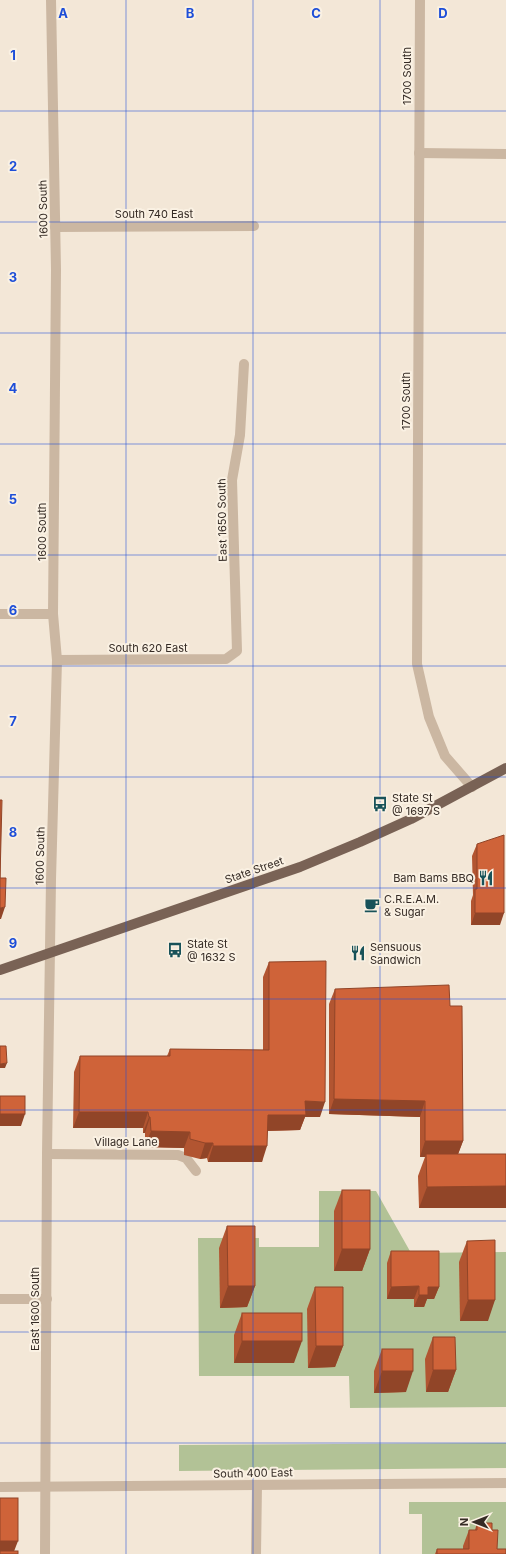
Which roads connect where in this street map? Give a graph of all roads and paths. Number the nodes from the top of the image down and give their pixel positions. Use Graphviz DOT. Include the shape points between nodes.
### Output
graph roads {
  1 [pos="51,0"];
  2 [pos="420,0"];
  3 [pos="419,153"];
  4 [pos="506,154"];
  5 [pos="254,226"];
  6 [pos="55,227"];
  7 [pos="244,364"];
  8 [pos="0,614"];
  9 [pos="53,614"];
  10 [pos="236,651"];
  11 [pos="57,660"];
  12 [pos="506,768"];
  13 [pos="472,787"];
  14 [pos="51,952"];
  15 [pos="0,970"];
  16 [pos="49,1065"];
  17 [pos="48,1154"];
  18 [pos="196,1171"];
  19 [pos="47,1298"];
  20 [pos="0,1299"];
  21 [pos="506,1483"];
  22 [pos="257,1484"];
  23 [pos="0,1487"];
  24 [pos="45,1487"];
  25 [pos="45,1554"];
  26 [pos="256,1554"];
  1 -- 6 [label="street, 1600 South"];
  2 -- 3 [label="street, 1700 South"];
  3 -- 4 [label="street"];
  3 -- 13 [label="street, 1700 South" via="417,664 429,717 446,756"];
  5 -- 6 [label="street, South 740 East"];
  6 -- 9 [label="street, 1600 South"];
  7 -- 10 [label="street, East 1650 South" via="240,435 232,480"];
  8 -- 9 [label="street"];
  9 -- 11 [label="street, 1600 South"];
  10 -- 11 [label="street, South 620 East" via="226,660"];
  11 -- 14 [label="street, 1600 South"];
  12 -- 13 [label="main road, State Street"];
  13 -- 14 [label="main road, State Street" via="405,822 300,867"];
  14 -- 15 [label="main road, State Street"];
  14 -- 16 [label="street, 1600 South"];
  16 -- 17 [label="street, East 1600 South"];
  17 -- 18 [label="street, Village Lane" via="178,1154 186,1158"];
  17 -- 19 [label="street, East 1600 South"];
  19 -- 20 [label="street"];
  19 -- 24 [label="street, East 1600 South"];
  21 -- 22 [label="street, South 400 East"];
  22 -- 24 [label="street, South 400 East"];
  22 -- 26 [label="street"];
  23 -- 24 [label="street, South 400 East"];
  24 -- 25 [label="street, East 1600 South"];
}
